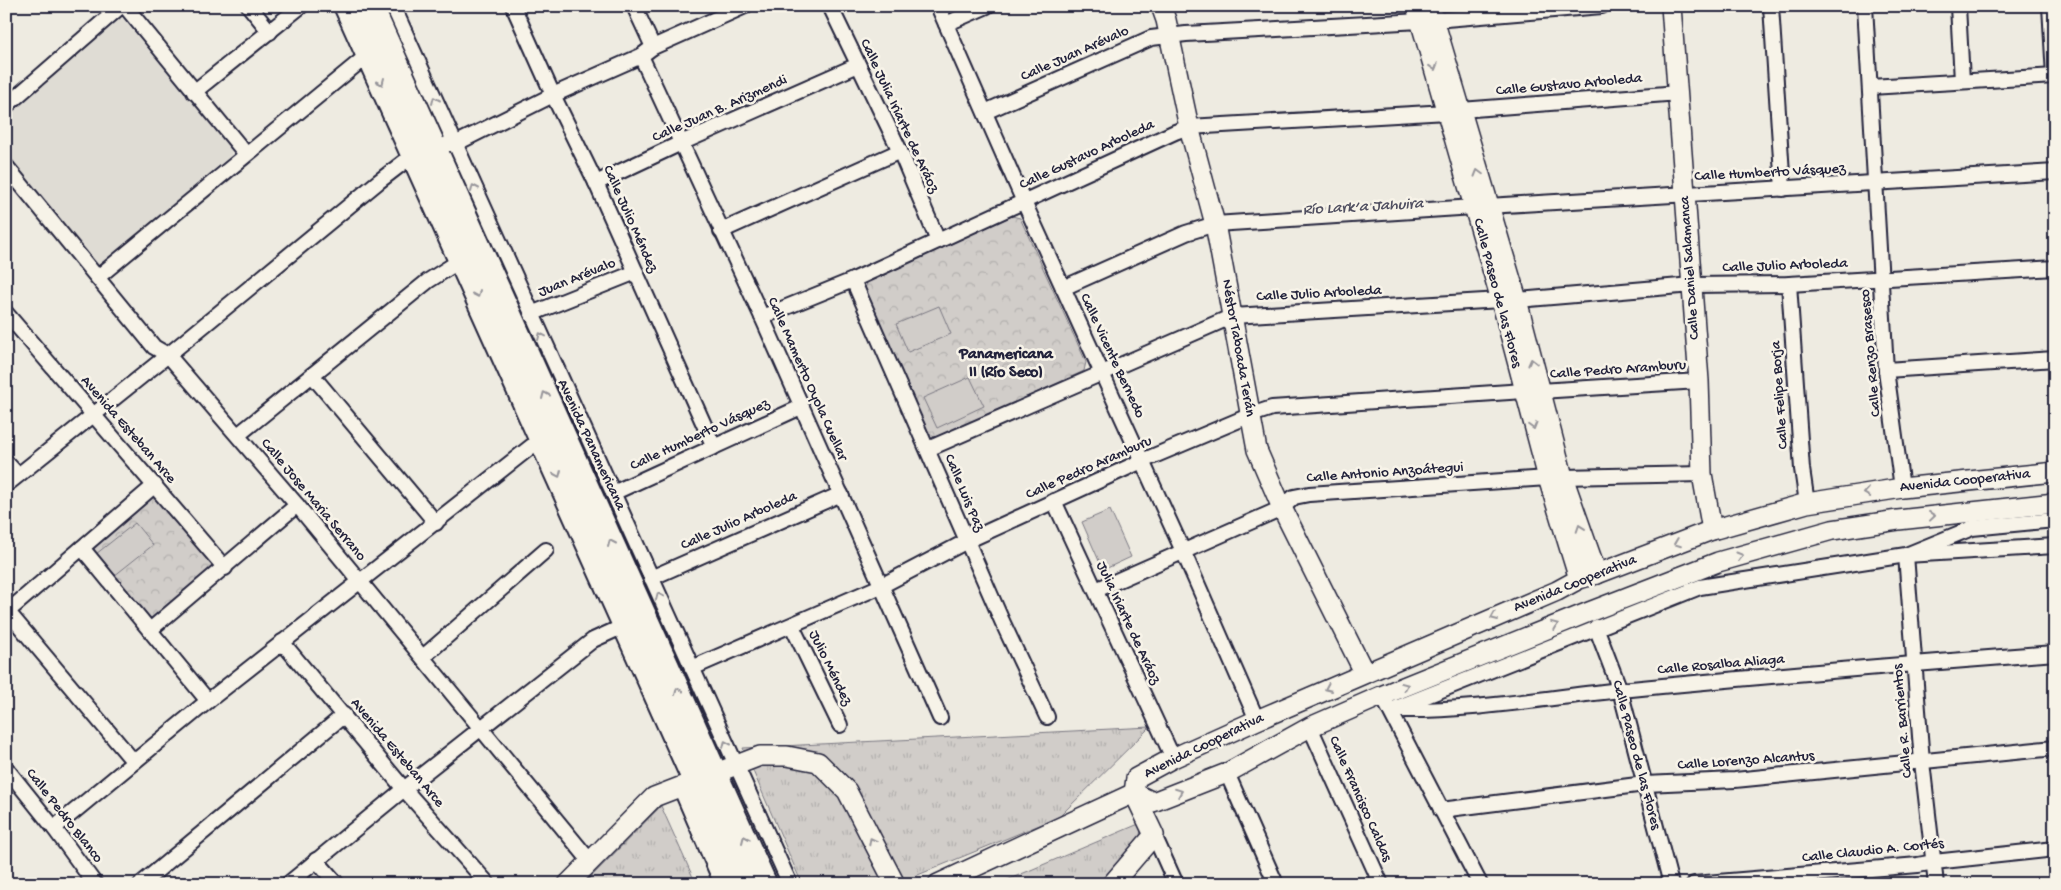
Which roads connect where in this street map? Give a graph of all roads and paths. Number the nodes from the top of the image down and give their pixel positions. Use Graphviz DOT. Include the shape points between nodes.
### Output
graph roads {
  1 [pos="123,6"];
  2 [pos="249,6"];
  3 [pos="301,6"];
  4 [pos="347,6"];
  5 [pos="370,6"];
  6 [pos="393,6"];
  7 [pos="513,6"];
  8 [pos="634,6"];
  9 [pos="745,6"];
  10 [pos="830,6"];
  11 [pos="938,6"];
  12 [pos="987,6"];
  13 [pos="1162,6"];
  14 [pos="1602,6"];
  15 [pos="1671,6"];
  16 [pos="1772,6"];
  17 [pos="1865,6"];
  18 [pos="1958,6"];
  19 [pos="2050,6"];
  20 [pos="1425,13"];
  21 [pos="946,24"];
  22 [pos="270,32"];
  23 [pos="1169,35"];
  24 [pos="653,47"];
  25 [pos="369,54"];
  26 [pos="641,56"];
  27 [pos="858,65"];
  28 [pos="2055,76"];
  29 [pos="1962,81"];
  30 [pos="1870,87"];
  31 [pos="194,92"];
  32 [pos="1679,93"];
  33 [pos="553,95"];
  34 [pos="6,106"];
  35 [pos="1454,111"];
  36 [pos="985,112"];
  37 [pos="1189,127"];
  38 [pos="681,143"];
  39 [pos="433,147"];
  40 [pos="900,151"];
  41 [pos="246,154"];
  42 [pos="6,166"];
  43 [pos="2055,172"];
  44 [pos="596,183"];
  45 [pos="1875,184"];
  46 [pos="1783,190"];
  47 [pos="1685,194"];
  48 [pos="1024,202"];
  49 [pos="1481,207"];
  50 [pos="1215,224"];
  51 [pos="721,231"];
  52 [pos="938,241"];
  53 [pos="461,260"];
  54 [pos="2055,268"];
  55 [pos="636,272"];
  56 [pos="98,277"];
  57 [pos="1881,279"];
  58 [pos="853,280"];
  59 [pos="1789,284"];
  60 [pos="1692,285"];
  61 [pos="1063,288"];
  62 [pos="1509,300"];
  63 [pos="6,313"];
  64 [pos="531,314"];
  65 [pos="1233,316"];
  66 [pos="762,317"];
  67 [pos="168,355"];
  68 [pos="2055,359"];
  69 [pos="1886,370"];
  70 [pos="1102,374"];
  71 [pos="312,375"];
  72 [pos="1699,381"];
  73 [pos="1532,391"];
  74 [pos="801,407"];
  75 [pos="1251,415"];
  76 [pos="93,416"];
  77 [pos="238,435"];
  78 [pos="542,438"];
  79 [pos="714,447"];
  80 [pos="928,449"];
  81 [pos="1142,461"];
  82 [pos="6,462"];
  83 [pos="2055,472"];
  84 [pos="1702,474"];
  85 [pos="18,475"];
  86 [pos="1555,478"];
  87 [pos="6,485"];
  88 [pos="155,485"];
  89 [pos="1902,488"];
  90 [pos="613,493"];
  91 [pos="841,494"];
  92 [pos="1054,502"];
  93 [pos="1807,503"];
  94 [pos="2055,503"];
  95 [pos="297,505"];
  96 [pos="1282,508"];
  97 [pos="2055,520"];
  98 [pos="436,523"];
  99 [pos="1712,530"];
  100 [pos="966,540"];
  101 [pos="2055,546"];
  102 [pos="82,548"];
  103 [pos="546,550"];
  104 [pos="1183,551"];
  105 [pos="1906,555"];
  106 [pos="225,568"];
  107 [pos="1588,577"];
  108 [pos="651,578"];
  109 [pos="361,582"];
  110 [pos="881,586"];
  111 [pos="1096,590"];
  112 [pos="7,612"];
  113 [pos="626,624"];
  114 [pos="792,626"];
  115 [pos="1596,627"];
  116 [pos="150,630"];
  117 [pos="282,642"];
  118 [pos="2055,653"];
  119 [pos="423,657"];
  120 [pos="1914,664"];
  121 [pos="692,668"];
  122 [pos="1364,672"];
  123 [pos="1620,690"];
  124 [pos="208,701"];
  125 [pos="1386,703"];
  126 [pos="344,715"];
  127 [pos="1047,717"];
  128 [pos="940,718"];
  129 [pos="1257,720"];
  130 [pos="840,724"];
  131 [pos="1310,727"];
  132 [pos="481,728"];
  133 [pos="2055,748"];
  134 [pos="1173,758"];
  135 [pos="134,762"];
  136 [pos="1922,762"];
  137 [pos="6,768"];
  138 [pos="1227,773"];
  139 [pos="707,777"];
  140 [pos="1645,784"];
  141 [pos="404,789"];
  142 [pos="1134,793"];
  143 [pos="1441,810"];
  144 [pos="54,828"];
  145 [pos="1154,836"];
  146 [pos="2055,849"];
  147 [pos="316,860"];
  148 [pos="590,861"];
  149 [pos="1934,862"];
  150 [pos="95,884"];
  151 [pos="140,884"];
  152 [pos="288,884"];
  153 [pos="337,884"];
  154 [pos="488,884"];
  155 [pos="568,884"];
  156 [pos="722,884"];
  157 [pos="742,884"];
  158 [pos="764,884"];
  159 [pos="790,884"];
  160 [pos="895,884"];
  161 [pos="938,884"];
  162 [pos="1112,884"];
  163 [pos="1176,884"];
  164 [pos="1276,884"];
  165 [pos="1381,884"];
  166 [pos="1480,884"];
  167 [pos="1671,884"];
  168 [pos="1694,884"];
  169 [pos="1936,884"];
  1 -- 31 [label="street"];
  1 -- 34 [label="street"];
  2 -- 22 [label="street"];
  3 -- 22 [label="street"];
  4 -- 25 [label="highway, Avenida Panamericana"];
  5 -- 39 [label="highway, Avenida Panamericana"];
  39 -- 6 [label="street, Avenida Panamericana, one-way"];
  7 -- 33 [label="street, Calle Julio Méndez"];
  8 -- 24 [label="street"];
  9 -- 24 [label="street"];
  10 -- 27 [label="street, Calle Julia Iriarte de Aráoz"];
  11 -- 21 [label="street, Calle Vicente Bernedo"];
  12 -- 21 [label="street"];
  13 -- 23 [label="street, Néstor Taboada Terán"];
  14 -- 20 [label="street, Calle Juan Arévalo"];
  15 -- 32 [label="street, Calle Daniel Salamanca"];
  16 -- 46 [label="street"];
  17 -- 30 [label="street, Calle Renzo Brasesco"];
  18 -- 29 [label="street"];
  19 -- 28 [label="street"];
  20 -- 23 [label="street, Calle Juan Arévalo"];
  20 -- 35 [label="street, Calle Paseo de las Flores"];
  21 -- 36 [label="street, Calle Vicente Bernedo"];
  22 -- 31 [label="street"];
  23 -- 36 [label="street, Calle Juan Arévalo" via="1151,38"];
  23 -- 37 [label="street, Néstor Taboada Terán"];
  24 -- 26 [label="street"];
  25 -- 39 [label="highway, Avenida Panamericana, one-way"];
  25 -- 41 [label="street"];
  26 -- 33 [label="street"];
  26 -- 38 [label="street, Calle Mamerto Oyola Cuellar"];
  27 -- 38 [label="street, Calle Juan B. Arizmendi"];
  27 -- 40 [label="street, Calle Julia Iriarte de Aráoz"];
  28 -- 29 [label="street"];
  29 -- 30 [label="street"];
  30 -- 45 [label="street, Calle Renzo Brasesco"];
  31 -- 41 [label="street"];
  32 -- 35 [label="street, Calle Gustavo Arboleda"];
  32 -- 47 [label="street, Calle Daniel Salamanca"];
  33 -- 39 [label="street"];
  33 -- 44 [label="street, Calle Julio Méndez"];
  35 -- 37 [label="street, Calle Gustavo Arboleda"];
  35 -- 49 [label="street, Calle Paseo de las Flores"];
  36 -- 48 [label="street, Calle Vicente Bernedo"];
  37 -- 48 [label="street, Calle Gustavo Arboleda"];
  37 -- 50 [label="street, Néstor Taboada Terán"];
  38 -- 44 [label="street, Calle Juan B. Arizmendi"];
  38 -- 51 [label="street, Calle Mamerto Oyola Cuellar"];
  39 -- 53 [label="highway, Avenida Panamericana"];
  64 -- 39 [label="street, Avenida Panamericana, one-way"];
  39 -- 67 [label="street"];
  139 -- 39 [label="highway, Avenida Panamericana, one-way"];
  40 -- 51 [label="street"];
  40 -- 52 [label="street, Calle Julia Iriarte de Aráoz"];
  41 -- 56 [label="street"];
  42 -- 56 [label="street, Calle Jose Maria Serrano"];
  43 -- 45 [label="street, Calle Humberto Vásquez"];
  44 -- 55 [label="street, Calle Julio Méndez"];
  45 -- 46 [label="street, Calle Humberto Vásquez"];
  45 -- 57 [label="street, Calle Renzo Brasesco"];
  46 -- 47 [label="street, Calle Humberto Vásquez"];
  47 -- 49 [label="street, Calle Humberto Vásquez"];
  47 -- 60 [label="street, Calle Daniel Salamanca"];
  48 -- 52 [label="street, Calle Gustavo Arboleda"];
  48 -- 61 [label="street, Calle Vicente Bernedo"];
  49 -- 50 [label="street, Calle Humberto Vásquez"];
  49 -- 62 [label="street, Calle Paseo de las Flores"];
  50 -- 61 [label="street, Calle Humberto Vásquez" via="1186,233"];
  50 -- 65 [label="street, Néstor Taboada Terán"];
  51 -- 66 [label="street, Calle Mamerto Oyola Cuellar"];
  52 -- 58 [label="street, Calle Gustavo Arboleda"];
  53 -- 71 [label="street" via="428,281"];
  53 -- 78 [label="highway, Avenida Panamericana, one-way"];
  54 -- 57 [label="street, Calle Julio Arboleda"];
  55 -- 64 [label="street, Juan Arévalo"];
  55 -- 79 [label="street, Calle Julio Méndez"];
  56 -- 67 [label="street, Calle Jose Maria Serrano" via="154,347"];
  57 -- 59 [label="street, Calle Julio Arboleda"];
  57 -- 69 [label="street, Calle Renzo Brasesco"];
  58 -- 66 [label="street, Calle Gustavo Arboleda"];
  58 -- 80 [label="street, Calle Luis Paz"];
  59 -- 60 [label="street, Calle Julio Arboleda"];
  59 -- 93 [label="street, Calle Felipe Borja"];
  60 -- 62 [label="street, Calle Julio Arboleda"];
  60 -- 72 [label="street, Calle Daniel Salamanca"];
  61 -- 70 [label="street, Calle Vicente Bernedo"];
  62 -- 65 [label="street, Calle Julio Arboleda"];
  62 -- 73 [label="street, Calle Paseo de las Flores"];
  63 -- 76 [label="street, Avenida Esteban Arce"];
  90 -- 64 [label="street, Avenida Panamericana, one-way"];
  65 -- 70 [label="street, Calle Julio Arboleda"];
  65 -- 75 [label="street, Néstor Taboada Terán"];
  66 -- 74 [label="street, Calle Mamerto Oyola Cuellar"];
  67 -- 76 [label="street"];
  67 -- 77 [label="street, Calle Jose Maria Serrano"];
  68 -- 69 [label="street"];
  69 -- 89 [label="street, Calle Renzo Brasesco"];
  70 -- 80 [label="street, Calle Julio Arboleda"];
  70 -- 81 [label="street, Calle Vicente Bernedo"];
  71 -- 77 [label="street"];
  71 -- 98 [label="street"];
  72 -- 73 [label="street, Calle Pedro Aramburu"];
  72 -- 84 [label="street, Calle Daniel Salamanca"];
  73 -- 75 [label="street, Calle Pedro Aramburu" via="1272,408"];
  73 -- 86 [label="street, Calle Paseo de las Flores"];
  74 -- 79 [label="street, Calle Humberto Vásquez"];
  74 -- 91 [label="street, Calle Mamerto Oyola Cuellar"];
  75 -- 81 [label="street, Calle Pedro Aramburu"];
  75 -- 96 [label="street, Néstor Taboada Terán" via="1256,450"];
  76 -- 85 [label="street"];
  76 -- 88 [label="street, Avenida Esteban Arce"];
  77 -- 95 [label="street, Calle Jose Maria Serrano"];
  78 -- 98 [label="street"];
  78 -- 113 [label="highway, Avenida Panamericana, one-way"];
  79 -- 90 [label="street, Calle Humberto Vásquez"];
  80 -- 100 [label="street, Calle Luis Paz"];
  81 -- 92 [label="street, Calle Pedro Aramburu"];
  81 -- 104 [label="street, Calle Vicente Bernedo"];
  82 -- 85 [label="street"];
  83 -- 89 [label="street, Avenida Cooperativa"];
  84 -- 86 [label="street, Calle Antonio Anzoátegui"];
  84 -- 99 [label="street, Calle Daniel Salamanca"];
  85 -- 87 [label="street"];
  86 -- 96 [label="street, Calle Antonio Anzoátegui" via="1309,494 1294,497"];
  86 -- 107 [label="street, Calle Paseo de las Flores"];
  88 -- 102 [label="street"];
  88 -- 106 [label="street, Avenida Esteban Arce"];
  89 -- 93 [label="street, Avenida Cooperativa, one-way"];
  90 -- 108 [label="street, Avenida Panamericana"];
  91 -- 108 [label="street, Calle Julio Arboleda"];
  91 -- 110 [label="street, Calle Mamerto Oyola Cuellar"];
  92 -- 100 [label="street, Calle Pedro Aramburu"];
  92 -- 111 [label="street, Julia Iriarte de Aráoz"];
  93 -- 99 [label="street, Avenida Cooperativa"];
  125 -- 94 [label="street, Avenida Cooperativa, one-way" via="1589,612 1699,569 1777,545 1832,530 1898,520"];
  95 -- 106 [label="street"];
  95 -- 109 [label="street, Calle Jose Maria Serrano"];
  96 -- 104 [label="street, Calle Antonio Anzoátegui"];
  96 -- 122 [label="street, Néstor Taboada Terán"];
  97 -- 105 [label="street" via="1972,528"];
  98 -- 109 [label="street"];
  99 -- 107 [label="street, Avenida Cooperativa, one-way"];
  100 -- 110 [label="street, Calle Pedro Aramburu"];
  100 -- 127 [label="street, Calle Luis Paz"];
  101 -- 105 [label="street"];
  102 -- 112 [label="street"];
  102 -- 116 [label="street"];
  103 -- 119 [label="street"];
  104 -- 111 [label="street, Calle Antonio Anzoátegui"];
  104 -- 129 [label="street, Calle Vicente Bernedo"];
  105 -- 115 [label="street" via="1700,586"];
  105 -- 120 [label="street, Calle R. Barrientos"];
  106 -- 116 [label="street"];
  107 -- 122 [label="street, Avenida Cooperativa, one-way"];
  121 -- 108 [label="street, Avenida Panamericana, one-way"];
  109 -- 117 [label="street"];
  109 -- 119 [label="street, Calle Jose Maria Serrano"];
  110 -- 114 [label="street, Calle Pedro Aramburu"];
  110 -- 128 [label="street, Calle Mamerto Oyola Cuellar"];
  111 -- 134 [label="street, Julia Iriarte de Aráoz"];
  112 -- 135 [label="street"];
  113 -- 132 [label="street" via="593,640"];
  113 -- 139 [label="highway, Avenida Panamericana"];
  114 -- 121 [label="street, Calle Pedro Aramburu"];
  114 -- 130 [label="street, Julio Méndez"];
  115 -- 123 [label="street, Calle Paseo de las Flores"];
  115 -- 125 [label="street"];
  116 -- 124 [label="street"];
  117 -- 124 [label="street"];
  117 -- 126 [label="street, Avenida Esteban Arce"];
  118 -- 120 [label="street, Calle Rosalba Aliaga"];
  119 -- 132 [label="street, Calle Jose Maria Serrano"];
  120 -- 123 [label="street, Calle Rosalba Aliaga"];
  120 -- 136 [label="street, Calle R. Barrientos"];
  139 -- 121 [label="street, Avenida Panamericana, one-way"];
  122 -- 129 [label="street, Avenida Cooperativa, one-way"];
  123 -- 125 [label="street, Calle Rosalba Aliaga" via="1470,708 1432,710"];
  123 -- 140 [label="street, Calle Paseo de las Flores"];
  124 -- 135 [label="street"];
  125 -- 131 [label="street, Avenida Cooperativa"];
  125 -- 143 [label="street"];
  126 -- 141 [label="street, Avenida Esteban Arce"];
  126 -- 151 [label="street"];
  129 -- 134 [label="street, Avenida Cooperativa"];
  131 -- 138 [label="street, Avenida Cooperativa"];
  131 -- 165 [label="street, Calle Francisco Caldas"];
  132 -- 141 [label="street"];
  132 -- 148 [label="street, Calle Jose Maria Serrano"];
  133 -- 136 [label="street, Calle Lorenzo Alcantus"];
  134 -- 142 [label="street, Avenida Cooperativa" via="1136,778"];
  135 -- 144 [label="street"];
  136 -- 140 [label="street, Calle Lorenzo Alcantus" via="1735,780"];
  136 -- 149 [label="street, Calle R. Barrientos"];
  137 -- 144 [label="street, Calle Pedro Blanco"];
  142 -- 138 [label="street, Avenida Cooperativa, one-way" via="1153,802"];
  138 -- 164 [label="street"];
  139 -- 148 [label="street" via="654,797"];
  139 -- 156 [label="street, Avenida Panamericana"];
  139 -- 157 [label="highway, Avenida Panamericana"];
  158 -- 139 [label="highway, Avenida Panamericana, one-way"];
  139 -- 159 [label="street, Avenida Panamericana"];
  160 -- 139 [label="street, one-way" via="846,791 818,762 787,756 760,756"];
  140 -- 143 [label="street, Calle Lorenzo Alcantus"];
  140 -- 167 [label="street, Calle Paseo de las Flores"];
  141 -- 147 [label="street"];
  141 -- 154 [label="street, Avenida Esteban Arce"];
  142 -- 145 [label="street"];
  142 -- 161 [label="street, Avenida Cooperativa"];
  143 -- 166 [label="street"];
  144 -- 150 [label="street, Calle Pedro Blanco"];
  145 -- 162 [label="street"];
  145 -- 163 [label="street"];
  146 -- 149 [label="street, Calle Claudio A. Cortés"];
  147 -- 152 [label="street"];
  147 -- 153 [label="street"];
  148 -- 155 [label="street"];
  149 -- 168 [label="street, Calle Claudio A. Cortés"];
  149 -- 169 [label="street, Calle R. Barrientos"];
}
